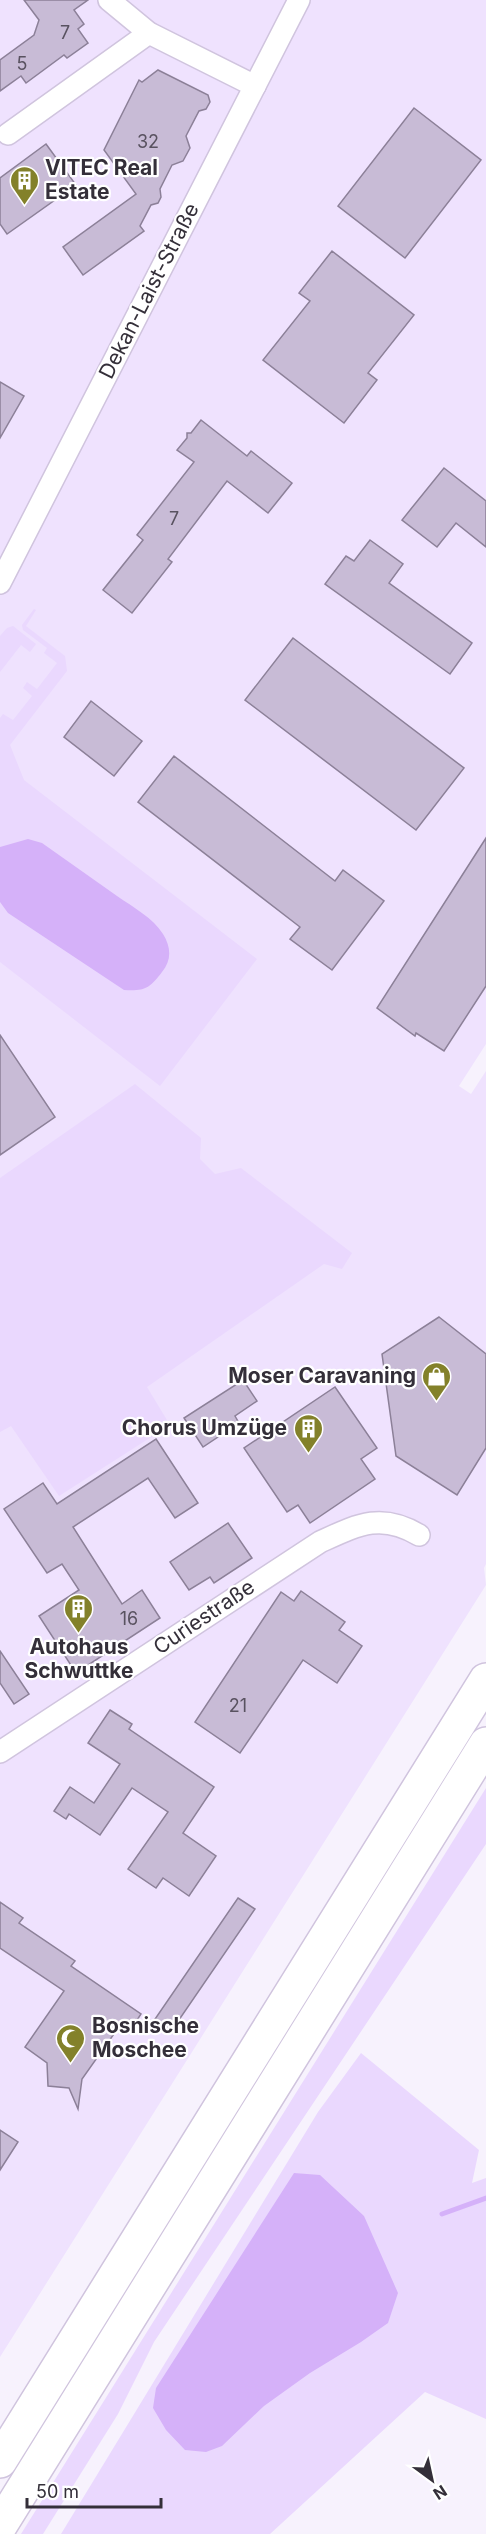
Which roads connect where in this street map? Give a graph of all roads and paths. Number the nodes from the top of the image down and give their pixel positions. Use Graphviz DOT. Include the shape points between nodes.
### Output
graph roads {
  1 [pos="110,0"];
  2 [pos="299,0"];
  3 [pos="149,33"];
  4 [pos="255,86"];
  5 [pos="8,134"];
  6 [pos="5,560"];
  7 [pos="0,583"];
  8 [pos="419,1535"];
  9 [pos="486,1680"];
  10 [pos="486,1744"];
  11 [pos="0,1752"];
  12 [pos="0,2461"];
  13 [pos="0,2526"];
  1 -- 3 [label="street"];
  2 -- 4 [label="street, Dekan-Laist-Straße"];
  3 -- 4 [label="street"];
  3 -- 5 [label="street"];
  4 -- 6 [label="street, Dekan-Laist-Straße"];
  6 -- 7 [label="street, Dekan-Laist-Straße"];
  8 -- 11 [label="street, Curiestraße" via="387,1521 356,1526 320,1542"];
  9 -- 12 [label="highway"];
  10 -- 13 [label="highway"];
}
